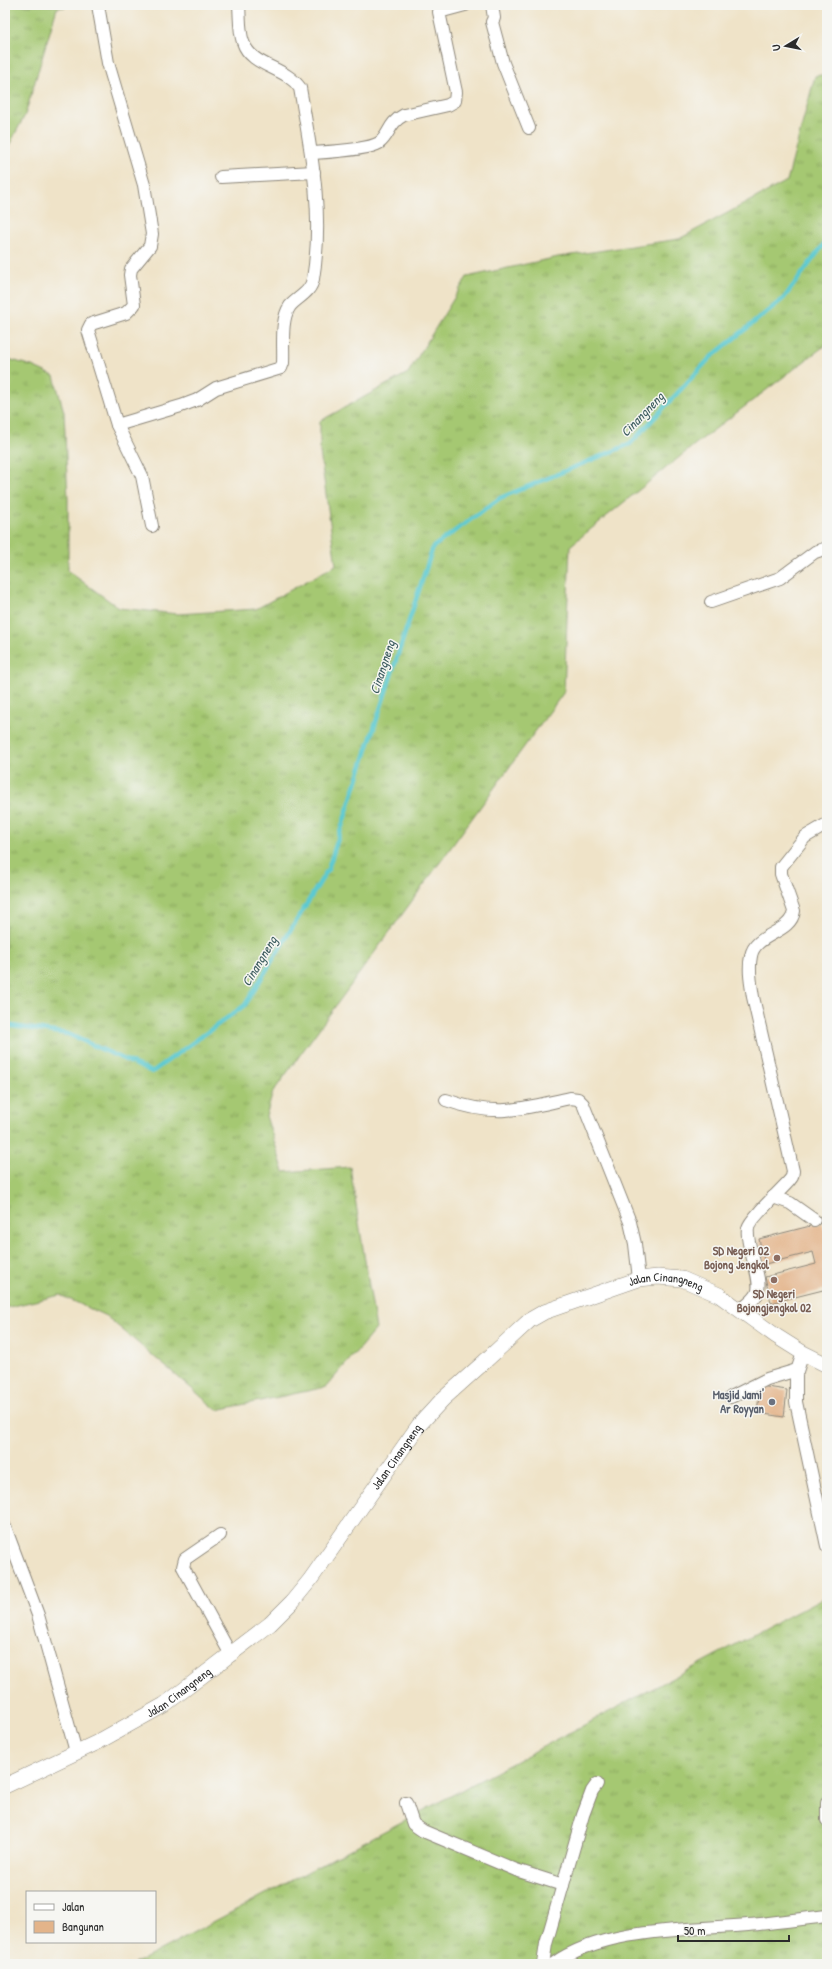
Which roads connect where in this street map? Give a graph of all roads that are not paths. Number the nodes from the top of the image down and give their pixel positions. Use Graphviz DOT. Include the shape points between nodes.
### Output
graph roads {
  1 [pos="98,5"];
  2 [pos="239,5"];
  3 [pos="465,5"];
  4 [pos="492,5"];
  5 [pos="439,8"];
  6 [pos="529,128"];
  7 [pos="312,153"];
  8 [pos="314,172"];
  9 [pos="221,177"];
  10 [pos="117,425"];
  11 [pos="152,526"];
  12 [pos="827,548"];
  13 [pos="711,602"];
  14 [pos="827,824"];
  15 [pos="446,1100"];
  16 [pos="774,1197"];
  17 [pos="814,1220"];
  18 [pos="639,1279"];
  19 [pos="742,1310"];
  20 [pos="803,1353"];
  21 [pos="827,1365"];
  22 [pos="797,1370"];
  23 [pos="731,1397"];
  24 [pos="5,1527"];
  25 [pos="220,1535"];
  26 [pos="827,1546"];
  27 [pos="231,1655"];
  28 [pos="76,1752"];
  29 [pos="597,1784"];
  30 [pos="5,1786"];
  31 [pos="406,1803"];
  32 [pos="827,1803"];
  33 [pos="827,1820"];
  34 [pos="563,1885"];
  35 [pos="827,1916"];
  36 [pos="543,1964"];
  37 [pos="553,1964"];
  1 -- 10 [label="street" via="108,63 144,185 152,234 150,246 131,269 134,305 126,313 91,324 88,330"];
  2 -- 7 [label="street" via="241,33 247,51 255,59 284,72 295,80 300,88"];
  3 -- 5 [label="street"];
  4 -- 6 [label="street" via="492,22 503,63"];
  5 -- 7 [label="street" via="456,92 455,101 397,118 380,142 371,146"];
  7 -- 8 [label="street"];
  8 -- 9 [label="street"];
  8 -- 10 [label="street" via="318,218 313,280 308,291 290,306 287,312 281,368 216,388 181,406"];
  10 -- 11 [label="street" via="142,476"];
  12 -- 13 [label="street" via="815,552 780,578"];
  14 -- 16 [label="street" via="805,837 781,867 794,911 793,917 758,944 751,955 753,997 793,1171 792,1177"];
  15 -- 18 [label="street" via="468,1108 504,1111 570,1098 578,1099 583,1104 630,1222 636,1244"];
  16 -- 17 [label="street" via="790,1203"];
  16 -- 19 [label="street" via="748,1227 759,1287 755,1298"];
  18 -- 19 [label="street, Jalan Cinangneng" via="682,1279 719,1295"];
  18 -- 27 [label="street, Jalan Cinangneng" via="560,1305 530,1320 443,1399 419,1425 333,1549 292,1602 270,1624"];
  19 -- 20 [label="street, Jalan Cinangneng"];
  20 -- 21 [label="street, Jalan Cinangneng"];
  20 -- 22 [label="street"];
  22 -- 23 [label="street" via="767,1379"];
  22 -- 26 [label="street" via="796,1402"];
  24 -- 28 [label="street" via="38,1615"];
  25 -- 27 [label="street" via="185,1559 183,1567"];
  27 -- 28 [label="street, Jalan Cinangneng" via="148,1715"];
  28 -- 30 [label="street, Jalan Cinangneng"];
  29 -- 34 [label="street" via="583,1815"];
  31 -- 34 [label="street" via="411,1821 423,1831 516,1870"];
  32 -- 33 [label="street"];
  34 -- 36 [label="street" via="546,1944"];
  35 -- 37 [label="street" via="655,1932 588,1946 564,1956"];
}
